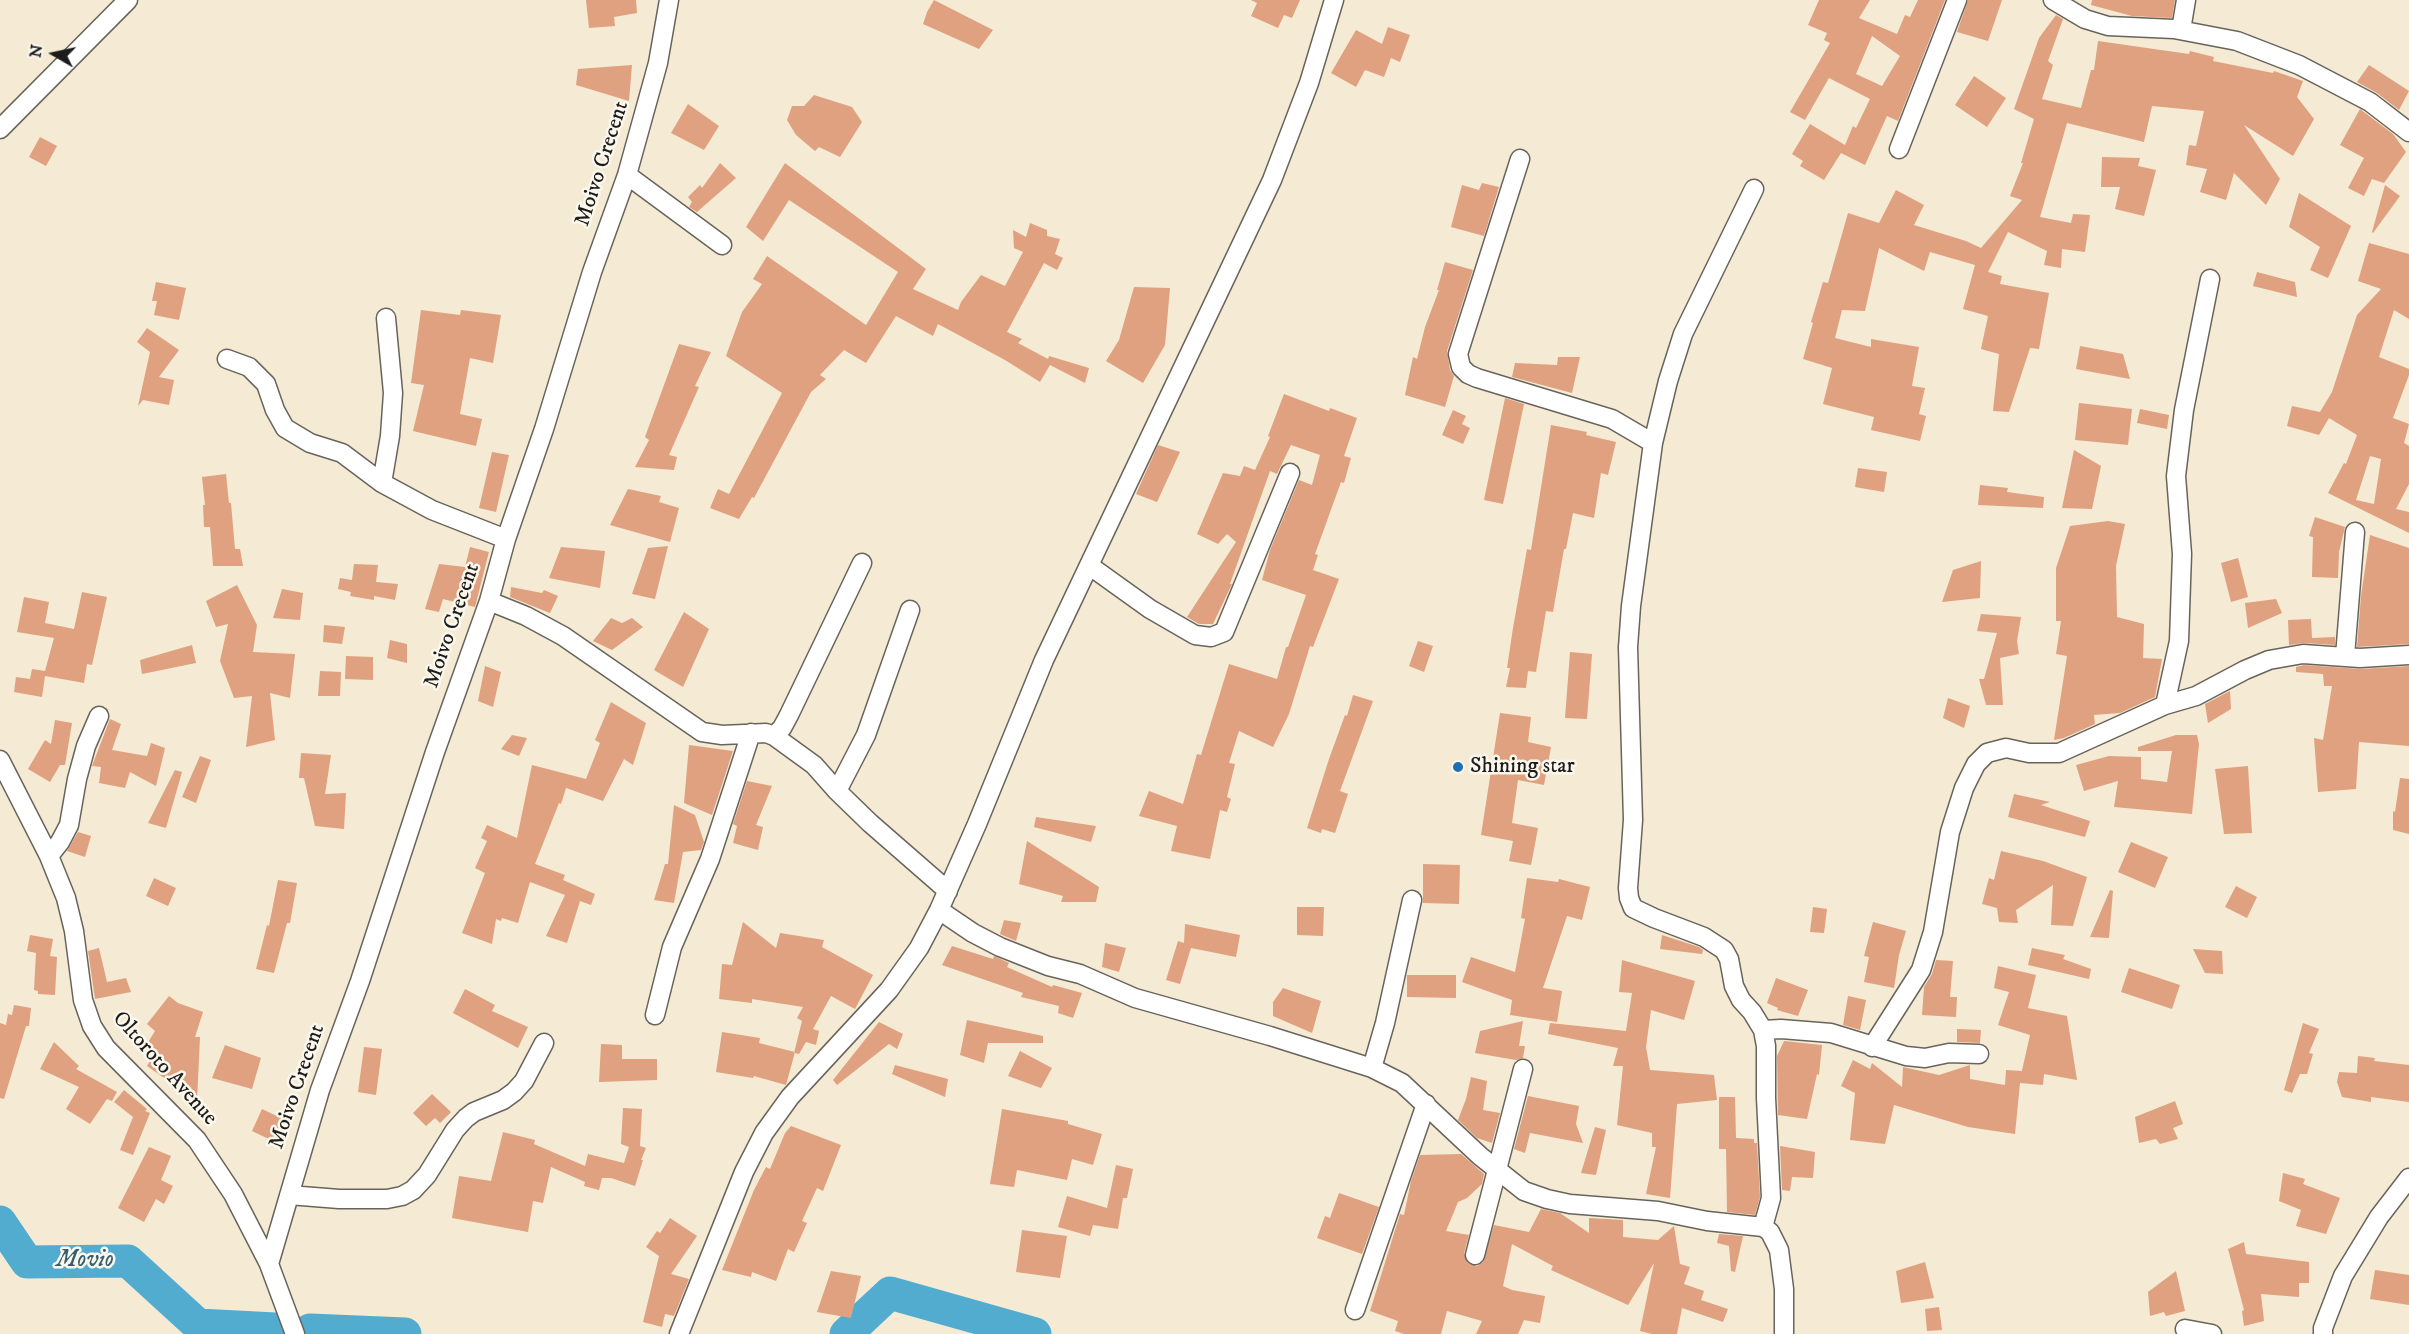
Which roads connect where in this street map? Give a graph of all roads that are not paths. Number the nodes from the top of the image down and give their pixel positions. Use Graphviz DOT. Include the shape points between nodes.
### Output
graph roads {
  1 [pos="128,0"];
  2 [pos="669,0"];
  3 [pos="1334,0"];
  4 [pos="1957,0"];
  5 [pos="2053,0"];
  6 [pos="2186,0"];
  7 [pos="2181,30"];
  8 [pos="2406,122"];
  9 [pos="0,129"];
  10 [pos="1899,149"];
  11 [pos="1520,159"];
  12 [pos="627,175"];
  13 [pos="1754,189"];
  14 [pos="722,244"];
  15 [pos="2210,279"];
  16 [pos="386,318"];
  17 [pos="227,359"];
  18 [pos="1653,443"];
  19 [pos="1290,473"];
  20 [pos="382,483"];
  21 [pos="2355,532"];
  22 [pos="506,539"];
  23 [pos="862,563"];
  24 [pos="1090,566"];
  25 [pos="489,601"];
  26 [pos="910,610"];
  27 [pos="2409,655"];
  28 [pos="2345,656"];
  29 [pos="2165,705"];
  30 [pos="99,716"];
  31 [pos="751,733"];
  32 [pos="774,736"];
  33 [pos="0,760"];
  34 [pos="837,791"];
  35 [pos="49,856"];
  36 [pos="948,891"];
  37 [pos="1412,900"];
  38 [pos="939,910"];
  39 [pos="655,1015"];
  40 [pos="1763,1030"];
  41 [pos="544,1043"];
  42 [pos="1872,1047"];
  43 [pos="1979,1054"];
  44 [pos="1372,1068"];
  45 [pos="1523,1069"];
  46 [pos="1425,1104"];
  47 [pos="1497,1170"];
  48 [pos="2409,1178"];
  49 [pos="289,1195"];
  50 [pos="1763,1227"];
  51 [pos="1475,1255"];
  52 [pos="269,1264"];
  53 [pos="1356,1310"];
  54 [pos="2185,1329"];
  55 [pos="294,1334"];
  56 [pos="679,1334"];
  57 [pos="1784,1334"];
  58 [pos="2211,1334"];
  59 [pos="2323,1334"];
  1 -- 9 [label="street"];
  2 -- 12 [label="street, Moivo Crecent" via="658,63"];
  3 -- 24 [label="street" via="1309,83 1272,180"];
  4 -- 10 [label="street"];
  5 -- 7 [label="street" via="2085,19 2108,26"];
  6 -- 7 [label="street"];
  7 -- 8 [label="street" via="2237,41 2299,65"];
  11 -- 18 [label="street" via="1458,354 1461,367 1477,378 1612,419"];
  12 -- 14 [label="street"];
  12 -- 22 [label="street, Moivo Crecent"];
  13 -- 18 [label="street" via="1683,334"];
  15 -- 29 [label="street" via="2184,410 2176,476 2182,554 2179,641"];
  16 -- 20 [label="street" via="393,393"];
  17 -- 20 [label="street" via="249,367 267,384 285,428 310,443 342,453"];
  18 -- 40 [label="street" via="1631,606 1629,898 1634,908 1704,937 1724,950 1734,986"];
  19 -- 24 [label="street" via="1224,632 1211,637 1195,635"];
  20 -- 22 [label="street" via="432,510"];
  21 -- 28 [label="street"];
  22 -- 25 [label="street, Moivo Crecent"];
  23 -- 32 [label="street" via="789,715"];
  24 -- 36 [label="street" via="1044,660"];
  25 -- 31 [label="street" via="563,636 702,732"];
  25 -- 49 [label="street, Moivo Crecent" via="320,1090"];
  26 -- 34 [label="street" via="866,735"];
  27 -- 28 [label="street"];
  28 -- 29 [label="street" via="2303,654 2269,660 2196,696"];
  29 -- 42 [label="street" via="2059,753 2006,748 1987,753 1976,764 1950,832 1933,932 1921,970"];
  30 -- 35 [label="street" via="77,779 69,825"];
  31 -- 32 [label="street"];
  31 -- 39 [label="street" via="710,859 672,947"];
  32 -- 34 [label="street" via="814,765"];
  33 -- 35 [label="street, Oltoroto Avenue"];
  34 -- 36 [label="street"];
  35 -- 52 [label="street, Oltoroto Avenue" via="66,898 83,1000 92,1026 106,1048 197,1140 233,1194"];
  36 -- 38 [label="street"];
  37 -- 44 [label="street" via="1386,1023"];
  38 -- 44 [label="street" via="1000,948 1080,974 1135,998"];
  38 -- 56 [label="street" via="919,948 889,990 790,1097 765,1133 744,1173"];
  40 -- 42 [label="street" via="1831,1033"];
  40 -- 50 [label="street" via="1772,1198"];
  41 -- 49 [label="street" via="524,1081 514,1092 466,1118 413,1190 387,1199"];
  42 -- 43 [label="street" via="1925,1058 1949,1053"];
  44 -- 46 [label="street" via="1402,1083"];
  45 -- 47 [label="street"];
  46 -- 47 [label="street"];
  46 -- 53 [label="street"];
  47 -- 50 [label="street" via="1524,1191 1570,1204 1658,1211"];
  47 -- 51 [label="street"];
  48 -- 59 [label="street" via="2379,1217 2343,1276"];
  49 -- 52 [label="street, Moivo Crecent"];
  50 -- 57 [label="street" via="1779,1250"];
  52 -- 55 [label="street, Oltoroto Avenue"];
  54 -- 58 [label="street"];
}
